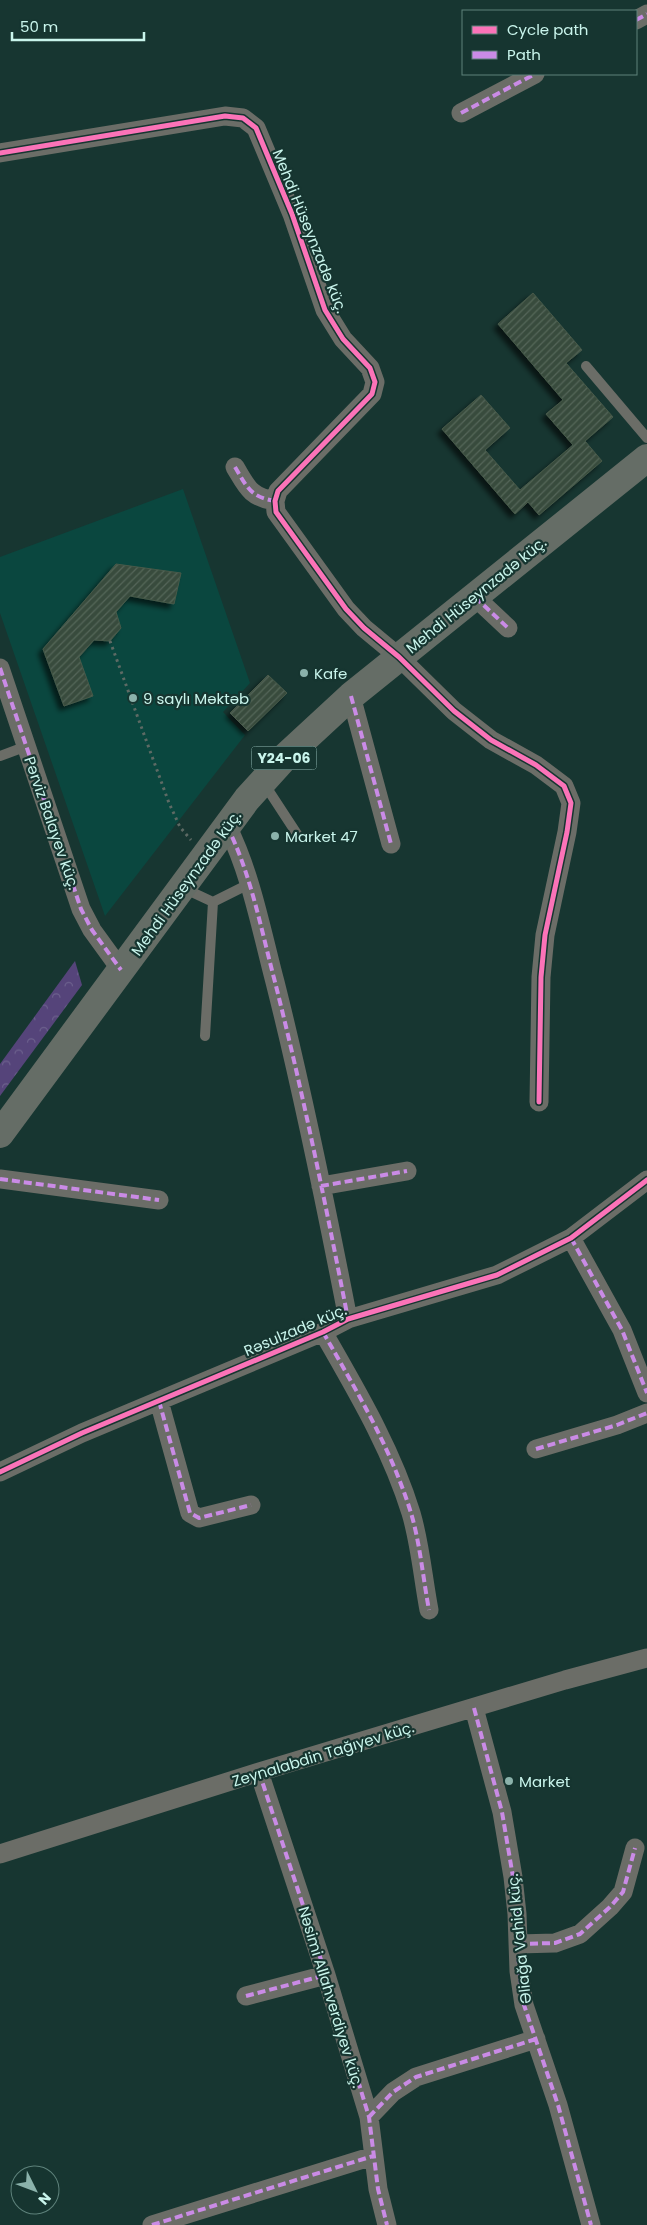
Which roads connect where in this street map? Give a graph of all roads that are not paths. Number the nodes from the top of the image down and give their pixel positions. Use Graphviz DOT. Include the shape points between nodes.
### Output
graph roads {
  1 [pos="644,0"];
  2 [pos="647,10"];
  3 [pos="533,75"];
  4 [pos="461,113"];
  5 [pos="0,153"];
  6 [pos="586,366"];
  7 [pos="647,438"];
  8 [pos="647,458"];
  9 [pos="235,467"];
  10 [pos="274,501"];
  11 [pos="475,597"];
  12 [pos="508,628"];
  13 [pos="399,657"];
  14 [pos="0,668"];
  15 [pos="351,696"];
  16 [pos="26,746"];
  17 [pos="0,756"];
  18 [pos="262,781"];
  19 [pos="227,826"];
  20 [pos="297,834"];
  21 [pos="391,844"];
  22 [pos="249,884"];
  23 [pos="182,888"];
  24 [pos="213,902"];
  25 [pos="121,970"];
  26 [pos="205,1036"];
  27 [pos="538,1102"];
  28 [pos="0,1134"];
  29 [pos="407,1171"];
  30 [pos="0,1179"];
  31 [pos="647,1180"];
  32 [pos="321,1186"];
  33 [pos="159,1200"];
  34 [pos="571,1238"];
  35 [pos="348,1319"];
  36 [pos="324,1332"];
  37 [pos="647,1393"];
  38 [pos="159,1401"];
  39 [pos="647,1413"];
  40 [pos="536,1449"];
  41 [pos="0,1472"];
  42 [pos="251,1505"];
  43 [pos="429,1610"];
  44 [pos="647,1658"];
  45 [pos="474,1708"];
  46 [pos="258,1772"];
  47 [pos="635,1848"];
  48 [pos="0,1854"];
  49 [pos="518,1944"];
  50 [pos="326,1976"];
  51 [pos="246,1996"];
  52 [pos="536,2039"];
  53 [pos="369,2117"];
  54 [pos="373,2156"];
  55 [pos="152,2225"];
  56 [pos="387,2225"];
  57 [pos="591,2225"];
  1 -- 2 [label="street"];
  3 -- 4 [label="street"];
  5 -- 10 [label="street, Mehdi Hüseynzadə küç." via="225,116 242,118 256,128 292,214 326,310 344,339 370,368 375,382 372,394 278,492"];
  6 -- 7 [label="lane"];
  8 -- 11 [label="main road, Mehdi Hüseynzadə küç. / Y24-06"];
  9 -- 10 [label="street" via="249,491 261,499"];
  10 -- 13 [label="street, Mehdi Hüseynzadə küç." via="276,512 346,609"];
  11 -- 12 [label="street"];
  11 -- 13 [label="main road, Mehdi Hüseynzadə küç. / Y24-06"];
  13 -- 15 [label="main road, Mehdi Hüseynzadə küç. / Y24-06"];
  13 -- 27 [label="street" via="454,711 491,740 536,765 564,786 571,803 545,935"];
  14 -- 16 [label="street, Pərviz Balayev küç."];
  15 -- 18 [label="main road, Mehdi Hüseynzadə küç. / Y24-06"];
  15 -- 21 [label="street"];
  16 -- 17 [label="lane"];
  16 -- 25 [label="street, Pərviz Balayev küç." via="81,909"];
  18 -- 19 [label="main road, Mehdi Hüseynzadə küç. / Y24-06"];
  18 -- 20 [label="lane"];
  19 -- 22 [label="street" via="241,854"];
  19 -- 23 [label="main road, Mehdi Hüseynzadə küç. / Y24-06"];
  22 -- 24 [label="lane"];
  22 -- 32 [label="street" via="281,1006"];
  23 -- 24 [label="lane"];
  23 -- 25 [label="main road, Mehdi Hüseynzadə küç. / Y24-06"];
  24 -- 26 [label="lane"];
  25 -- 28 [label="main road, Mehdi Hüseynzadə küç. / Y24-06"];
  29 -- 32 [label="street"];
  30 -- 33 [label="street"];
  31 -- 34 [label="street, Rəsulzadə küç."];
  32 -- 35 [label="street"];
  34 -- 35 [label="street, Rəsulzadə küç." via="498,1275"];
  34 -- 37 [label="street" via="622,1330"];
  35 -- 36 [label="street, Rəsulzadə küç."];
  36 -- 38 [label="street, Rəsulzadə küç."];
  36 -- 43 [label="street" via="368,1411 397,1475 411,1514"];
  38 -- 41 [label="street, Rəsulzadə küç."];
  38 -- 42 [label="street" via="190,1513 199,1518"];
  39 -- 40 [label="street"];
  44 -- 45 [label="street, Zeynalabdin Tağıyev küç."];
  45 -- 46 [label="street, Zeynalabdin Tağıyev küç."];
  45 -- 49 [label="street, Əliağa Vahid küç." via="502,1812 518,1914"];
  46 -- 48 [label="street, Zeynalabdin Tağıyev küç."];
  46 -- 50 [label="street, Nəsimi Allahverdiyev küç."];
  47 -- 49 [label="street" via="623,1892 580,1934 555,1943"];
  49 -- 52 [label="street, Əliağa Vahid küç." via="524,2006"];
  50 -- 51 [label="street"];
  50 -- 53 [label="street, Nəsimi Allahverdiyev küç."];
  52 -- 53 [label="street" via="416,2077 393,2092"];
  52 -- 57 [label="street, Əliağa Vahid küç."];
  53 -- 54 [label="street, Nəsimi Allahverdiyev küç."];
  54 -- 55 [label="street"];
  54 -- 56 [label="street, Nəsimi Allahverdiyev küç."];
}
